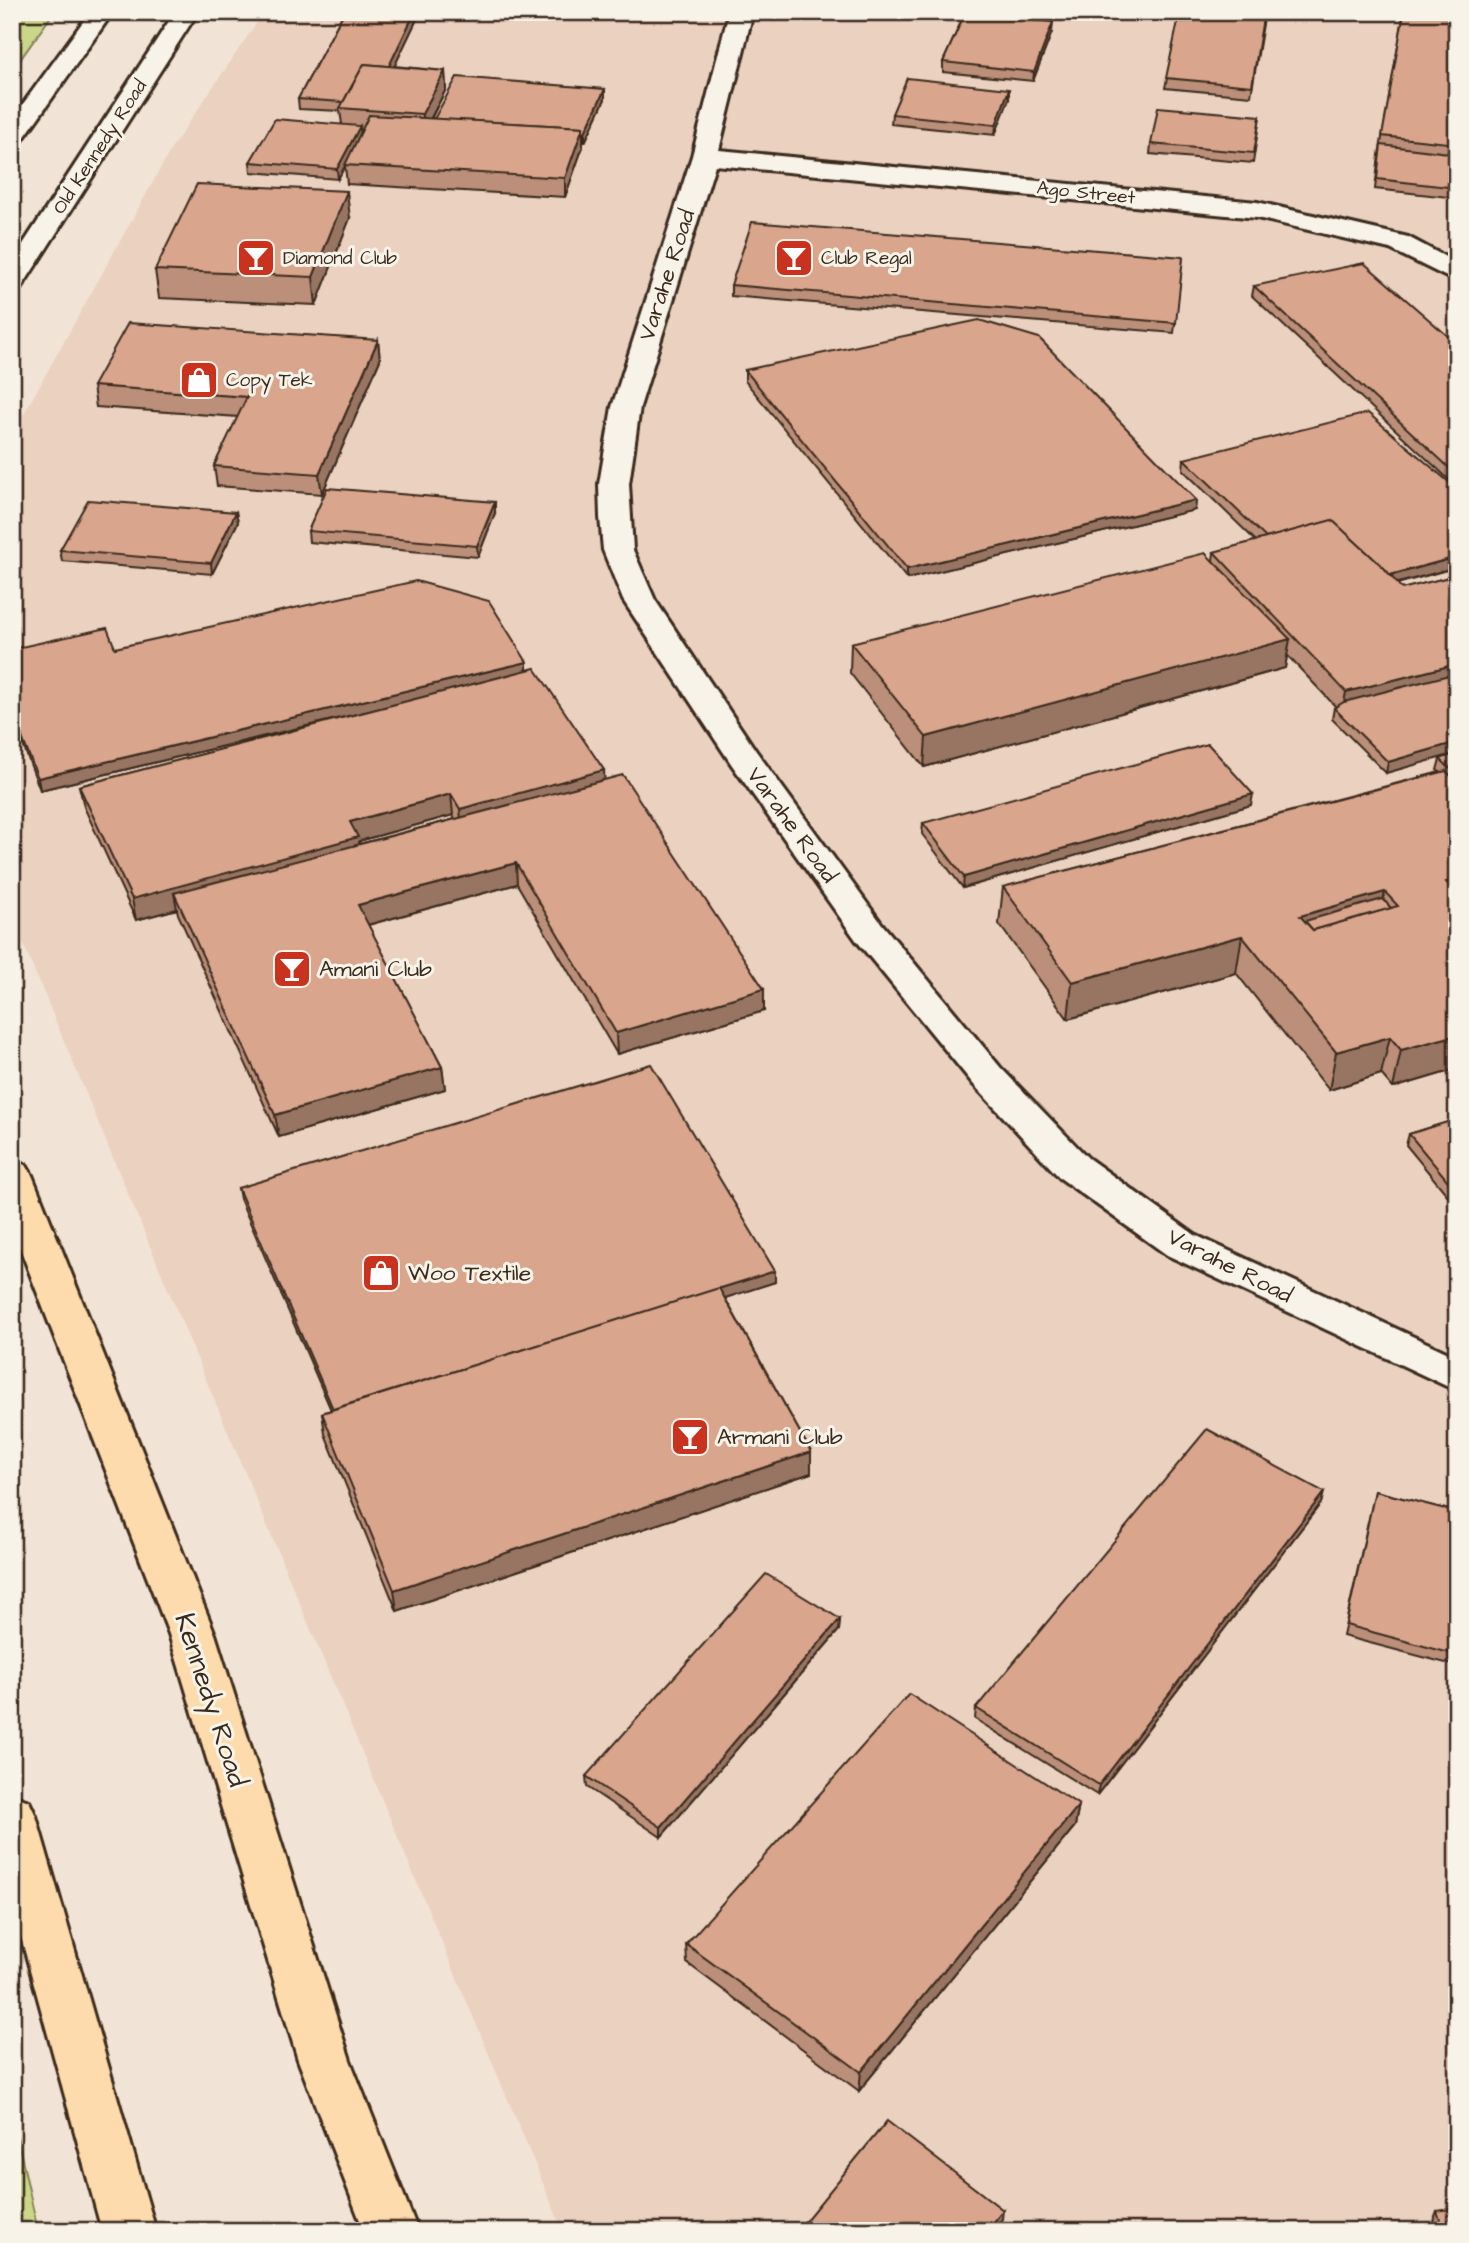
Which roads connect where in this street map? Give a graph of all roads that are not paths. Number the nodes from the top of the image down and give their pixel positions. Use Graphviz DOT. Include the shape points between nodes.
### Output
graph roads {
  1 [pos="102,12"];
  2 [pos="187,12"];
  3 [pos="741,12"];
  4 [pos="12,137"];
  5 [pos="705,156"];
  6 [pos="1452,267"];
  7 [pos="12,282"];
  8 [pos="12,1175"];
  9 [pos="1457,1375"];
  10 [pos="12,1816"];
  11 [pos="129,2231"];
  12 [pos="391,2231"];
  1 -- 4 [label="street"];
  2 -- 7 [label="street, Old Kennedy Road"];
  3 -- 5 [label="street, Varahe Road"];
  5 -- 6 [label="street, Ago Street" via="1257,210 1399,243"];
  5 -- 9 [label="street, Varahe Road" via="626,407 614,484 618,550 639,600 744,758 869,932 987,1076 1074,1168 1181,1245"];
  8 -- 12 [label="main road, Kennedy Road" via="192,1634 324,2060"];
  10 -- 11 [label="main road"];
}
